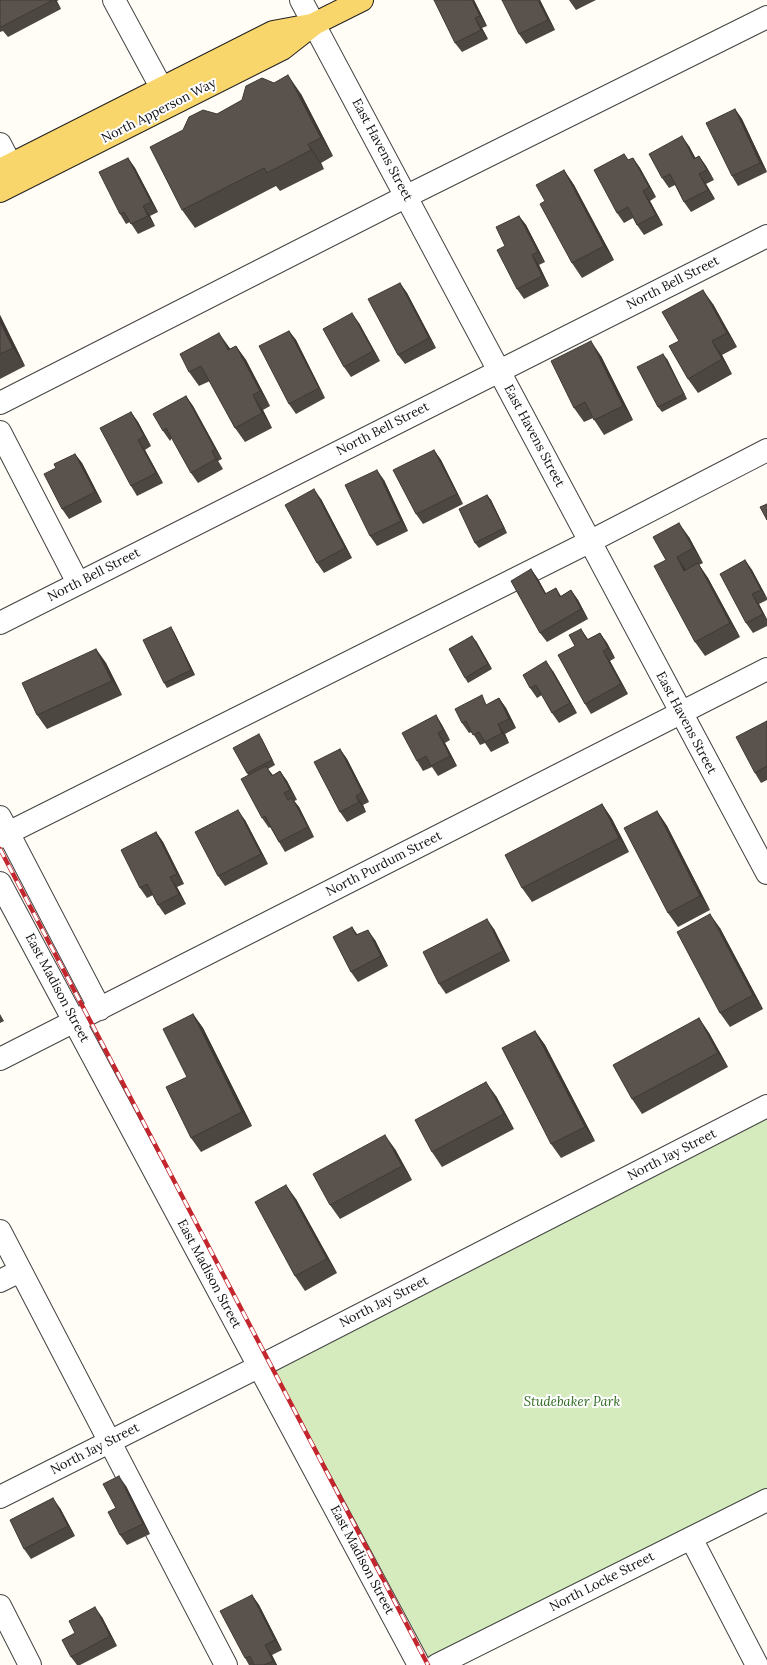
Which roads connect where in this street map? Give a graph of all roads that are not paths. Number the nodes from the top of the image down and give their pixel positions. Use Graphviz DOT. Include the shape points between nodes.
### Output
graph roads {
  1 [pos="114,0"];
  2 [pos="301,0"];
  3 [pos="362,0"];
  4 [pos="767,17"];
  5 [pos="314,24"];
  6 [pos="161,87"];
  7 [pos="0,144"];
  8 [pos="5,167"];
  9 [pos="0,191"];
  10 [pos="407,196"];
  11 [pos="767,236"];
  12 [pos="499,370"];
  13 [pos="0,403"];
  14 [pos="0,432"];
  15 [pos="767,450"];
  16 [pos="589,542"];
  17 [pos="78,583"];
  18 [pos="0,623"];
  19 [pos="767,669"];
  20 [pos="680,713"];
  21 [pos="3,829"];
  22 [pos="767,873"];
  23 [pos="0,883"];
  24 [pos="100,1009"];
  25 [pos="75,1021"];
  26 [pos="0,1059"];
  27 [pos="767,1106"];
  28 [pos="0,1231"];
  29 [pos="20,1271"];
  30 [pos="0,1281"];
  31 [pos="259,1367"];
  32 [pos="110,1441"];
  33 [pos="0,1497"];
  34 [pos="767,1500"];
  35 [pos="692,1538"];
  36 [pos="0,1606"];
  37 [pos="30,1665"];
  38 [pos="226,1665"];
  39 [pos="419,1665"];
  40 [pos="437,1665"];
  41 [pos="757,1665"];
  1 -- 6 [label="street"];
  2 -- 5 [label="street, East Havens Street"];
  3 -- 5 [label="main road, North Apperson Way"];
  4 -- 10 [label="street"];
  5 -- 6 [label="main road, North Apperson Way" via="273,32"];
  5 -- 9 [label="main road, North Apperson Way" via="282,49"];
  5 -- 10 [label="street, East Havens Street"];
  6 -- 8 [label="main road, North Apperson Way"];
  7 -- 8 [label="street"];
  10 -- 12 [label="street, East Havens Street"];
  10 -- 13 [label="street"];
  11 -- 12 [label="street, North Bell Street"];
  12 -- 16 [label="street, East Havens Street"];
  12 -- 17 [label="street, North Bell Street"];
  14 -- 17 [label="street"];
  15 -- 16 [label="street"];
  16 -- 20 [label="street, East Havens Street"];
  16 -- 21 [label="street"];
  17 -- 18 [label="street, North Bell Street"];
  19 -- 20 [label="street, North Purdum Street"];
  20 -- 22 [label="street, East Havens Street"];
  20 -- 24 [label="street, North Purdum Street"];
  21 -- 24 [label="street"];
  23 -- 25 [label="street, East Madison Street"];
  24 -- 25 [label="street, North Purdum Street"];
  25 -- 26 [label="street, North Purdum Street"];
  25 -- 31 [label="street, East Madison Street"];
  27 -- 31 [label="street, North Jay Street"];
  28 -- 29 [label="street"];
  29 -- 30 [label="street"];
  29 -- 32 [label="street"];
  31 -- 32 [label="street, North Jay Street"];
  31 -- 39 [label="street, East Madison Street"];
  32 -- 33 [label="street, North Jay Street"];
  32 -- 38 [label="street"];
  34 -- 35 [label="street, North Locke Street"];
  35 -- 40 [label="street, North Locke Street"];
  35 -- 41 [label="street"];
  36 -- 37 [label="street"];
}
